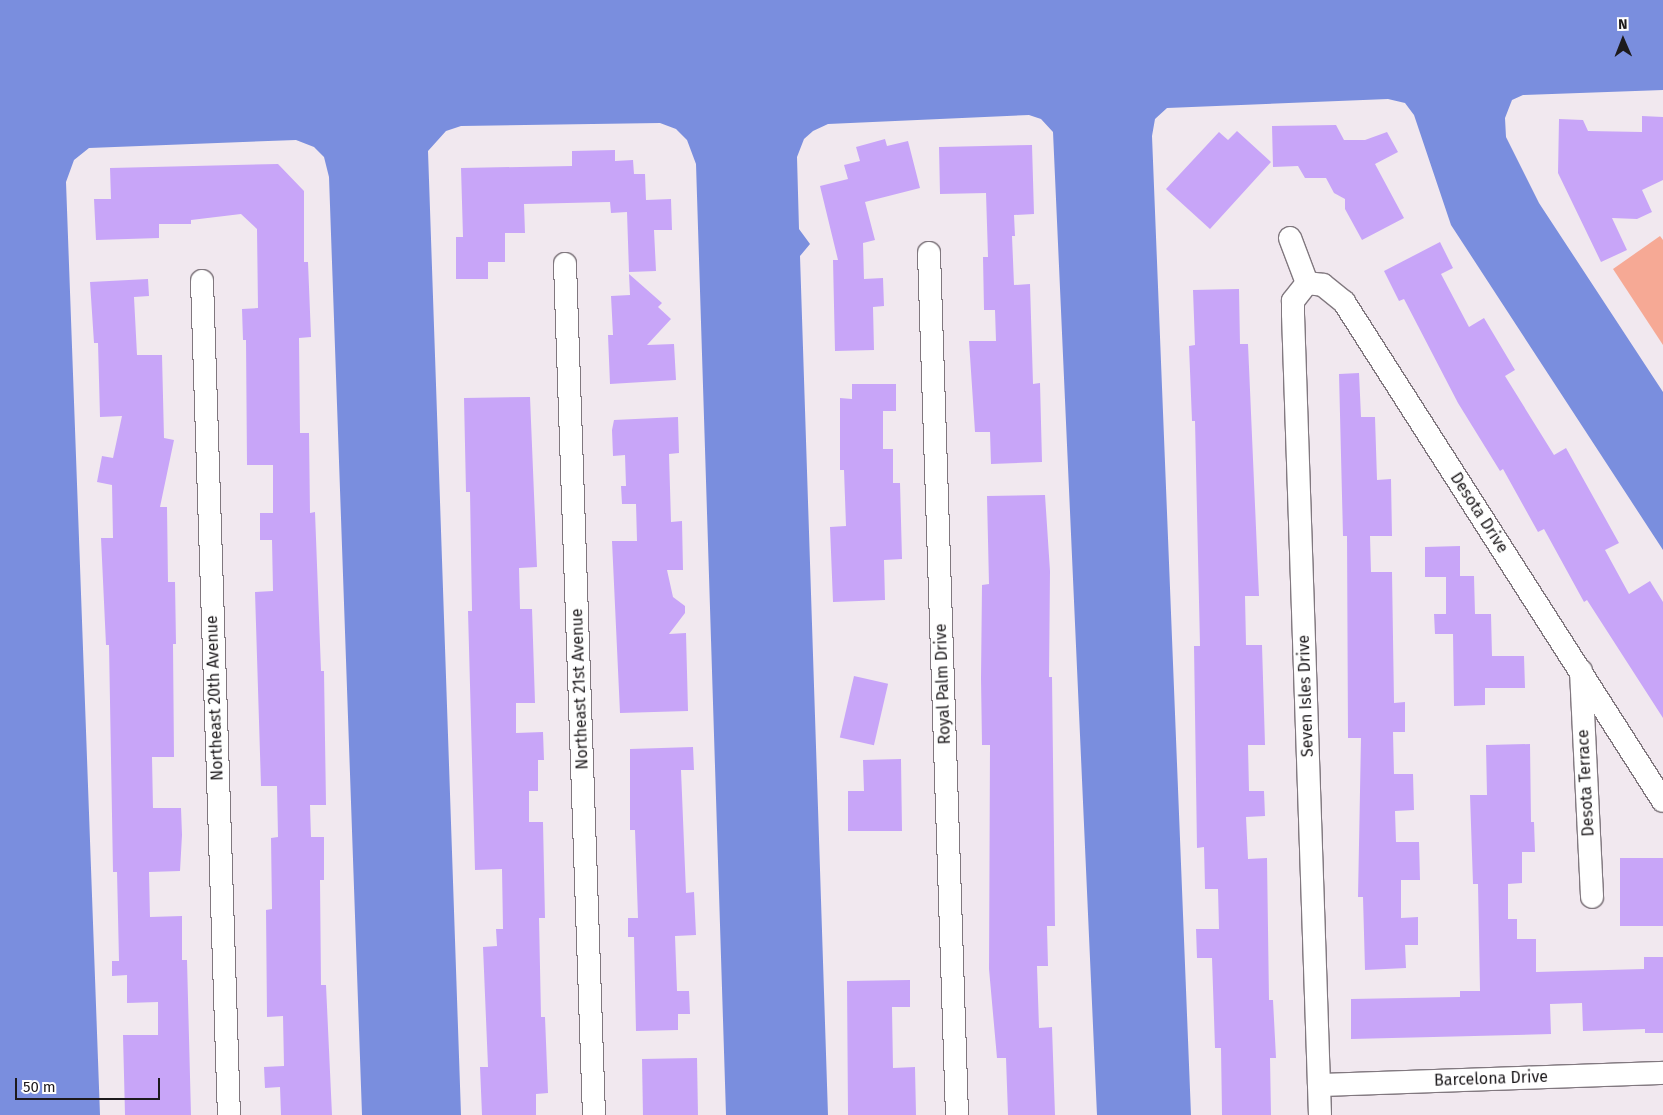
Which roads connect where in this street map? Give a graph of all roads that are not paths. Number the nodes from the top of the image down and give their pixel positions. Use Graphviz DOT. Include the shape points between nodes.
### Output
graph roads {
  1 [pos="1290,238"];
  2 [pos="929,252"];
  3 [pos="565,264"];
  4 [pos="202,281"];
  5 [pos="1307,283"];
  6 [pos="1581,669"];
  7 [pos="1663,801"];
  8 [pos="1592,897"];
  9 [pos="1663,1073"];
  10 [pos="1319,1085"];
  11 [pos="229,1115"];
  12 [pos="594,1115"];
  13 [pos="957,1115"];
  14 [pos="1320,1115"];
  1 -- 5 [label="street"];
  2 -- 13 [label="street, Royal Palm Drive"];
  3 -- 12 [label="street, Northeast 21st Avenue"];
  4 -- 11 [label="street, Northeast 20th Avenue"];
  5 -- 6 [label="street, Desota Drive" via="1323,285 1344,302"];
  5 -- 10 [label="street, Seven Isles Drive" via="1293,301 1293,314"];
  6 -- 7 [label="street, Desota Drive"];
  6 -- 8 [label="street, Desota Terrace"];
  9 -- 10 [label="street, Barcelona Drive"];
  10 -- 14 [label="street, Seven Isles Drive"];
}
